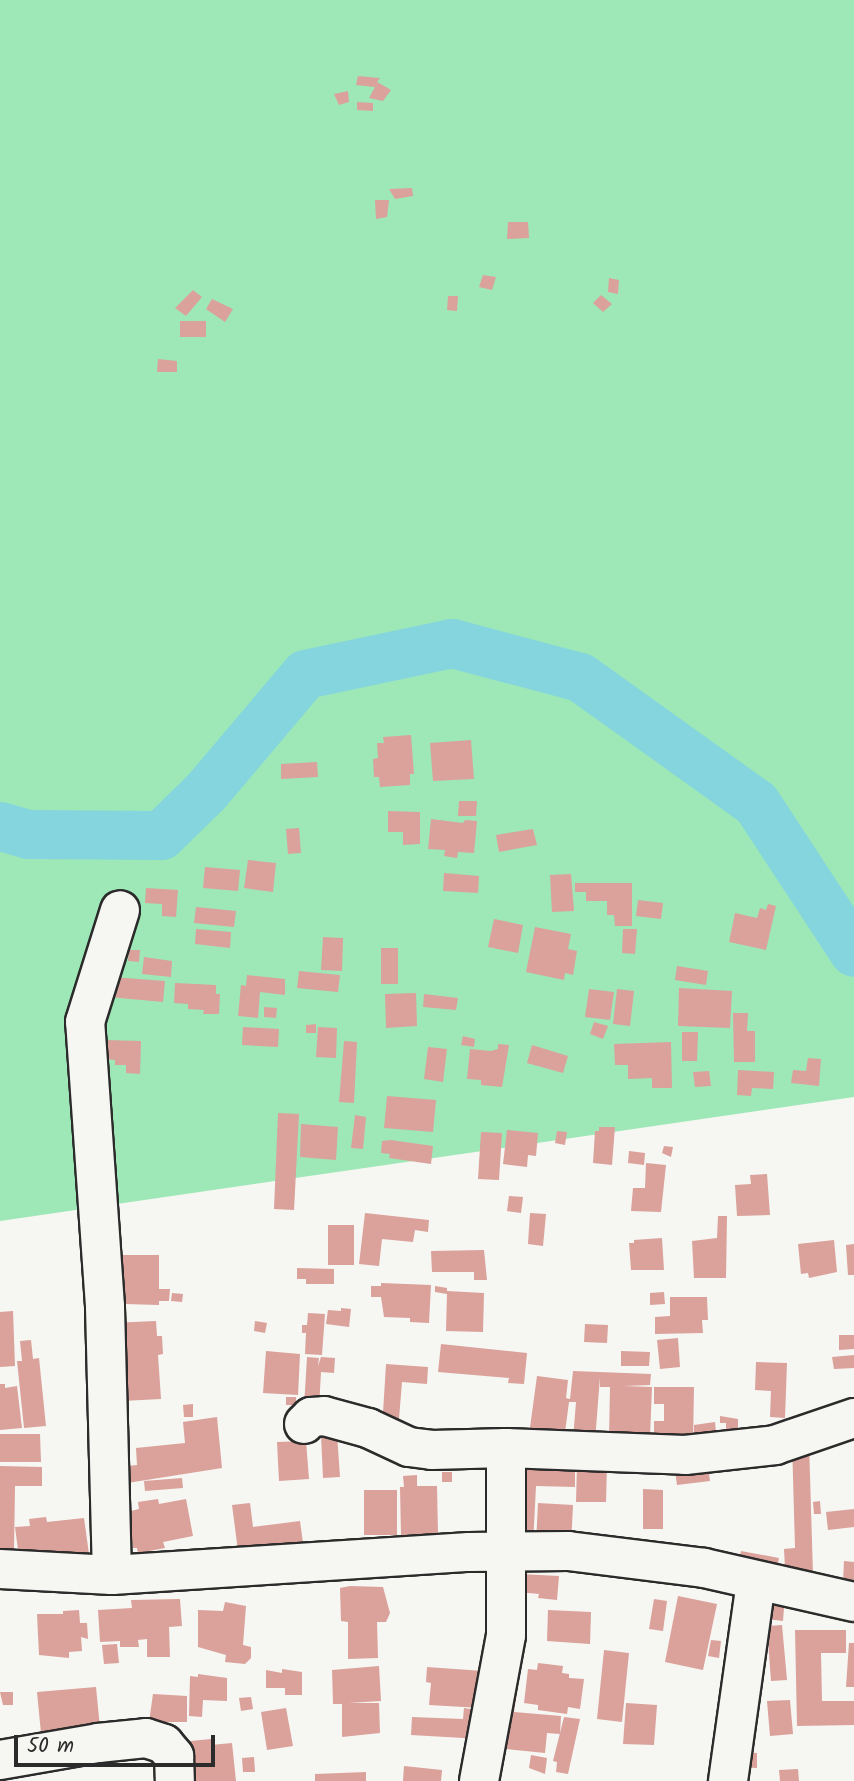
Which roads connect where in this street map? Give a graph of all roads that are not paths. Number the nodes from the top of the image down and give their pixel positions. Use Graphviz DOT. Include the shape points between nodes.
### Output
graph roads {
  1 [pos="120,910"];
  2 [pos="854,1418"];
  3 [pos="304,1424"];
  4 [pos="506,1448"];
  5 [pos="505,1551"];
  6 [pos="0,1569"];
  7 [pos="112,1575"];
  8 [pos="756,1581"];
  9 [pos="854,1602"];
  10 [pos="0,1760"];
  11 [pos="175,1781"];
  12 [pos="479,1781"];
  13 [pos="728,1781"];
  1 -- 7 [label="street" via="85,1022 105,1306"];
  2 -- 4 [label="street" via="800,1439 721,1453"];
  3 -- 4 [label="street" via="311,1417 324,1416 368,1427 418,1448"];
  4 -- 5 [label="street"];
  5 -- 7 [label="street"];
  5 -- 8 [label="street" via="638,1557"];
  5 -- 12 [label="street" via="506,1635"];
  6 -- 7 [label="street"];
  8 -- 9 [label="street"];
  8 -- 13 [label="street"];
  10 -- 11 [label="street" via="146,1738 164,1744 174,1756"];
}
